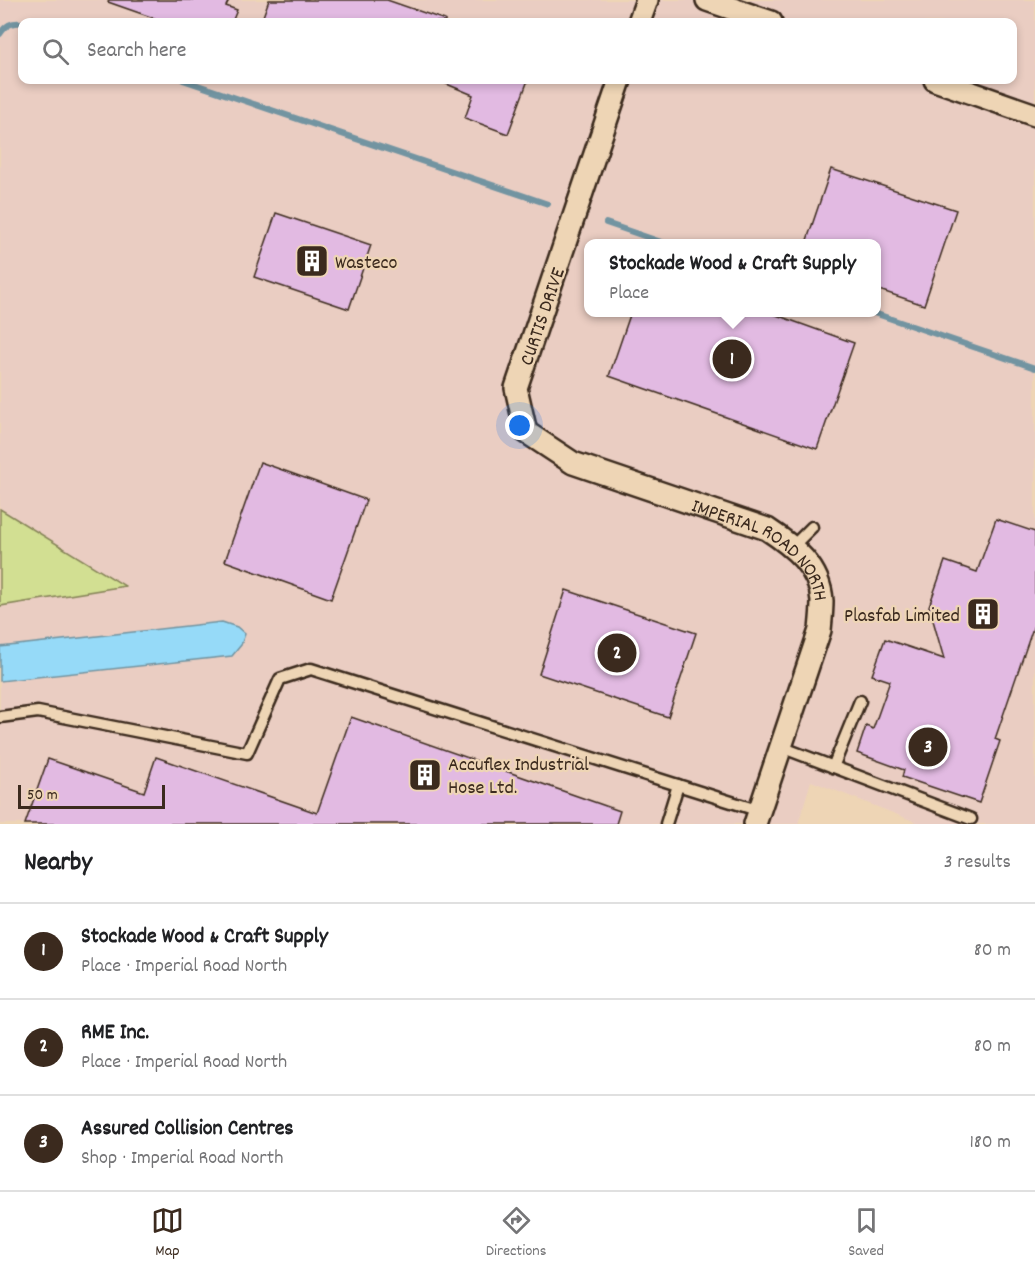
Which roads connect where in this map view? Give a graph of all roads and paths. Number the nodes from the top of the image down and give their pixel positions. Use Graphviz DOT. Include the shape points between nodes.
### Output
graph roads {
  1 [pos="647,0"];
  2 [pos="707,0"];
  3 [pos="640,18"];
  4 [pos="759,18"];
  5 [pos="619,84"];
  6 [pos="946,84"];
  7 [pos="1035,115"];
  8 [pos="573,463"];
  9 [pos="812,527"];
  10 [pos="793,546"];
  11 [pos="860,701"];
  12 [pos="0,717"];
  13 [pos="781,747"];
  14 [pos="833,767"];
  15 [pos="678,785"];
  16 [pos="758,818"];
  17 [pos="971,819"];
  18 [pos="666,824"];
  1 -- 3 [label="street"];
  2 -- 4 [label="street"];
  5 -- 8 [label="street, CURTIS DRIVE" via="516,388 526,432"];
  6 -- 7 [label="street"];
  8 -- 10 [label="street, IMPERIAL ROAD NORTH" via="767,529"];
  9 -- 10 [label="lane"];
  10 -- 13 [label="street, IMPERIAL ROAD NORTH" via="813,569 822,599 820,630"];
  11 -- 14 [label="lane"];
  12 -- 15 [label="lane" via="38,712 247,753 280,679 311,669"];
  13 -- 14 [label="lane"];
  13 -- 16 [label="street, IMPERIAL ROAD NORTH"];
  14 -- 17 [label="lane"];
  15 -- 16 [label="lane"];
  15 -- 18 [label="lane"];
}
